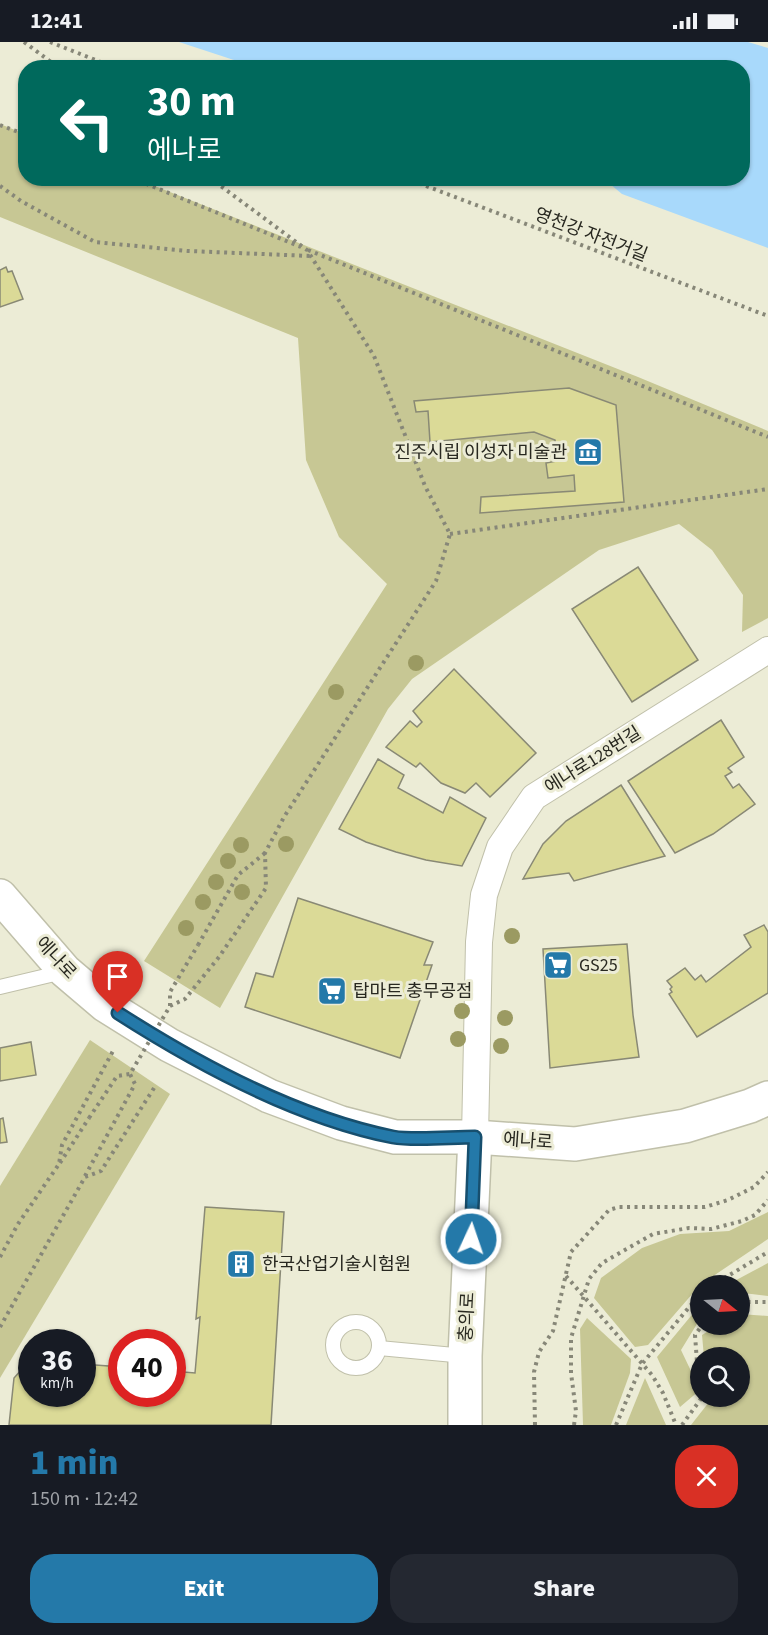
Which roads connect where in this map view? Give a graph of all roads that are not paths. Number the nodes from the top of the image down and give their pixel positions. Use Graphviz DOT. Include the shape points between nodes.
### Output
graph roads {
  1 [pos="768,650"];
  2 [pos="0,896"];
  3 [pos="65,971"];
  4 [pos="0,987"];
  5 [pos="768,1098"];
  6 [pos="475,1137"];
  7 [pos="379,1348"];
  8 [pos="465,1356"];
  9 [pos="465,1425"];
  1 -- 6 [label="street, 에나로128번길" via="534,797 500,847 484,895 478,942"];
  2 -- 3 [label="street, 에나로"];
  3 -- 4 [label="lane"];
  3 -- 6 [label="street, 에나로" via="105,1005 169,1045 269,1096 341,1123 395,1137"];
  5 -- 6 [label="street, 에나로" via="685,1126 575,1144"];
  6 -- 8 [label="street, 충의로"];
  7 -- 8 [label="lane"];
  8 -- 9 [label="street, 충의로"];
}
